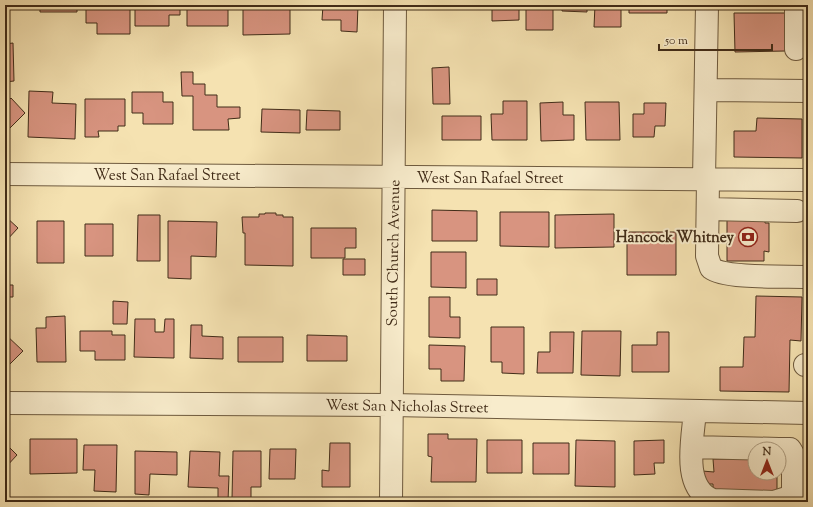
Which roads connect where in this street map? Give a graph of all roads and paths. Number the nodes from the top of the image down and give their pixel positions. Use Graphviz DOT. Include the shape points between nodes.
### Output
graph roads {
  1 [pos="396,5"];
  2 [pos="707,5"];
  3 [pos="800,12"];
  4 [pos="796,49"];
  5 [pos="706,90"];
  6 [pos="808,91"];
  7 [pos="5,174"];
  8 [pos="394,177"];
  9 [pos="706,179"];
  10 [pos="808,180"];
  11 [pos="708,209"];
  12 [pos="797,211"];
  13 [pos="802,277"];
  14 [pos="5,403"];
  15 [pos="392,405"];
  16 [pos="695,411"];
  17 [pos="808,413"];
  18 [pos="692,447"];
  19 [pos="747,448"];
  20 [pos="787,449"];
  21 [pos="800,496"];
  22 [pos="391,502"];
  1 -- 8 [label="street, South Church Avenue"];
  2 -- 5 [label="street"];
  3 -- 4 [label="street"];
  5 -- 6 [label="street"];
  5 -- 9 [label="street"];
  7 -- 8 [label="street, West San Rafael Street"];
  8 -- 9 [label="street, West San Rafael Street"];
  8 -- 15 [label="street, South Church Avenue"];
  9 -- 10 [label="street, West San Rafael Street"];
  9 -- 11 [label="street"];
  11 -- 12 [label="street"];
  11 -- 13 [label="street" via="707,256 711,268 715,271 733,275"];
  14 -- 15 [label="street, West San Nicholas Street"];
  15 -- 16 [label="street, West San Nicholas Street"];
  15 -- 22 [label="street, South Church Avenue"];
  16 -- 17 [label="street, West San Nicholas Street"];
  16 -- 18 [label="street"];
  18 -- 19 [label="street"];
  18 -- 21 [label="street" via="694,476 699,491 705,497 713,500 774,502"];
  20 -- 21 [label="street" via="793,454"];
}
